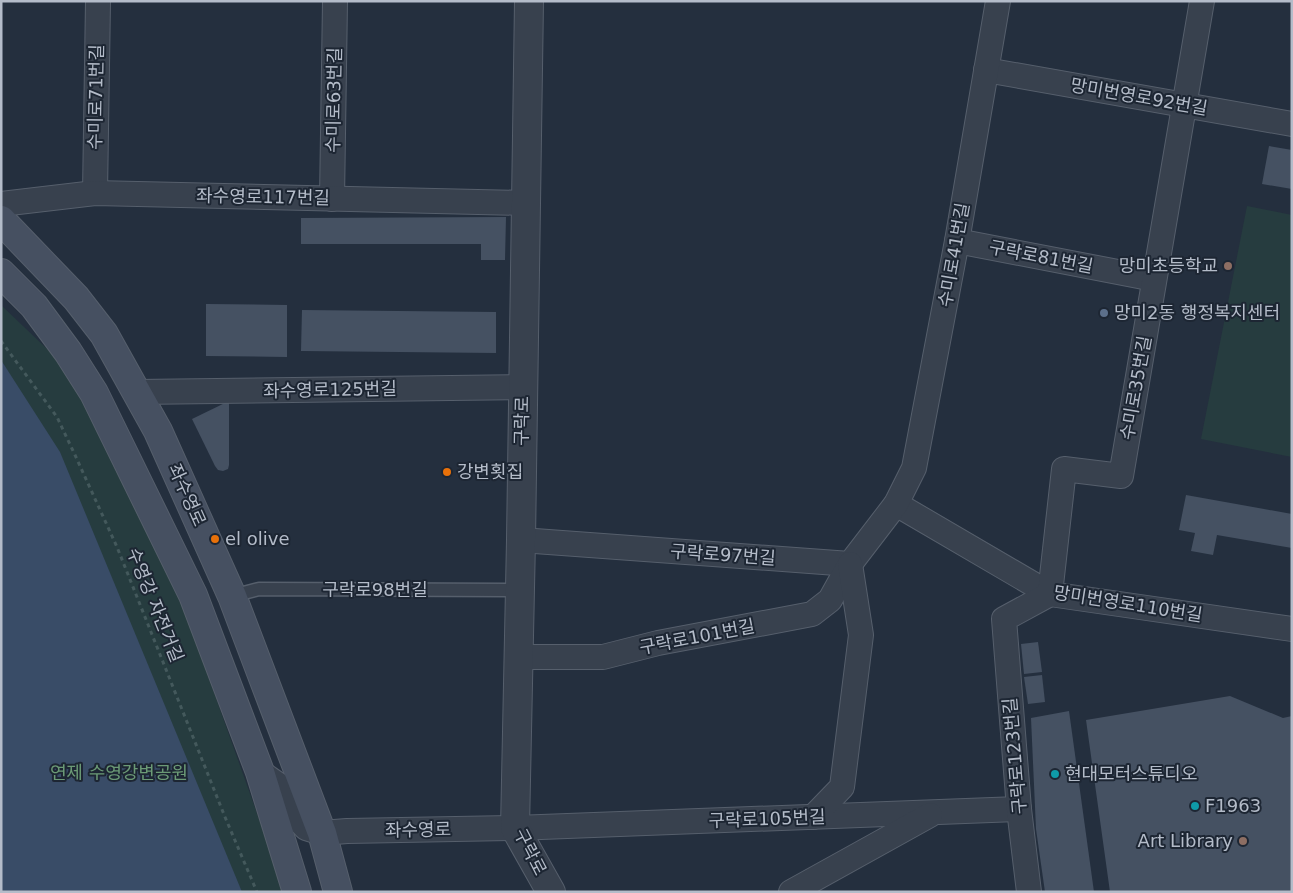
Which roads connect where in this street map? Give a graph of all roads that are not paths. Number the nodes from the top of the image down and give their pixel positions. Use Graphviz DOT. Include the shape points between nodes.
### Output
graph roads {
  1 [pos="98,1"];
  2 [pos="336,1"];
  3 [pos="529,1"];
  4 [pos="998,1"];
  5 [pos="1202,1"];
  6 [pos="986,70"];
  7 [pos="1184,105"];
  8 [pos="1292,124"];
  9 [pos="95,193"];
  10 [pos="332,198"];
  11 [pos="526,203"];
  12 [pos="1,204"];
  13 [pos="1,220"];
  14 [pos="957,240"];
  15 [pos="1,273"];
  16 [pos="1154,279"];
  17 [pos="523,387"];
  18 [pos="137,392"];
  19 [pos="896,504"];
  20 [pos="521,540"];
  21 [pos="850,564"];
  22 [pos="520,590"];
  23 [pos="1050,594"];
  24 [pos="232,596"];
  25 [pos="1292,629"];
  26 [pos="519,657"];
  27 [pos="260,772"];
  28 [pos="1019,809"];
  29 [pos="934,813"];
  30 [pos="813,817"];
  31 [pos="515,828"];
  32 [pos="322,833"];
  33 [pos="297,892"];
  34 [pos="338,892"];
  35 [pos="551,892"];
  36 [pos="791,892"];
  37 [pos="1029,892"];
  1 -- 9 [label="street, 수미로71번길"];
  2 -- 10 [label="street, 수미로63번길"];
  3 -- 11 [label="street, 구락로"];
  4 -- 6 [label="street, 수미로41번길"];
  5 -- 7 [label="street, 수미로35번길"];
  6 -- 7 [label="street, 망미번영로92번길"];
  6 -- 14 [label="street, 수미로41번길"];
  7 -- 8 [label="street, 망미번영로92번길"];
  7 -- 16 [label="street, 수미로35번길"];
  9 -- 10 [label="street, 좌수영로117번길"];
  9 -- 12 [label="street, 좌수영로117번길"];
  10 -- 11 [label="street, 좌수영로117번길"];
  11 -- 17 [label="street, 구락로"];
  13 -- 18 [label="main road, 좌수영로" via="76,298 104,334"];
  14 -- 16 [label="street, 구락로81번길"];
  14 -- 19 [label="street, 수미로41번길" via="914,468"];
  15 -- 27 [label="main road, 좌수영로" via="34,306 94,394 193,595"];
  16 -- 23 [label="street, 수미로35번길" via="1121,476 1064,469"];
  17 -- 18 [label="street, 좌수영로125번길"];
  17 -- 20 [label="street, 구락로"];
  18 -- 24 [label="main road, 좌수영로" via="158,431"];
  19 -- 21 [label="street"];
  19 -- 23 [label="street, 망미번영로110번길"];
  20 -- 21 [label="street, 구락로97번길"];
  20 -- 22 [label="street, 구락로"];
  21 -- 26 [label="street, 구락로101번길" via="830,600 812,614 658,643 604,657"];
  21 -- 30 [label="street" via="861,635 842,787"];
  22 -- 24 [label="lane, 구락로98번길" via="259,589"];
  22 -- 26 [label="street, 구락로"];
  23 -- 25 [label="street, 망미번영로110번길"];
  23 -- 28 [label="street, 구락로123번길" via="1004,619"];
  24 -- 32 [label="main road, 좌수영로"];
  26 -- 31 [label="street, 구락로"];
  27 -- 32 [label="street" via="283,788 295,816 306,828"];
  27 -- 33 [label="main road, 좌수영로"];
  28 -- 29 [label="street, 구락로105번길"];
  28 -- 37 [label="street, 구락로123번길"];
  29 -- 30 [label="street, 구락로105번길"];
  29 -- 36 [label="street"];
  30 -- 31 [label="street, 구락로105번길"];
  31 -- 32 [label="street, 좌수영로"];
  31 -- 35 [label="street, 구락로"];
  32 -- 34 [label="main road, 좌수영로"];
}
